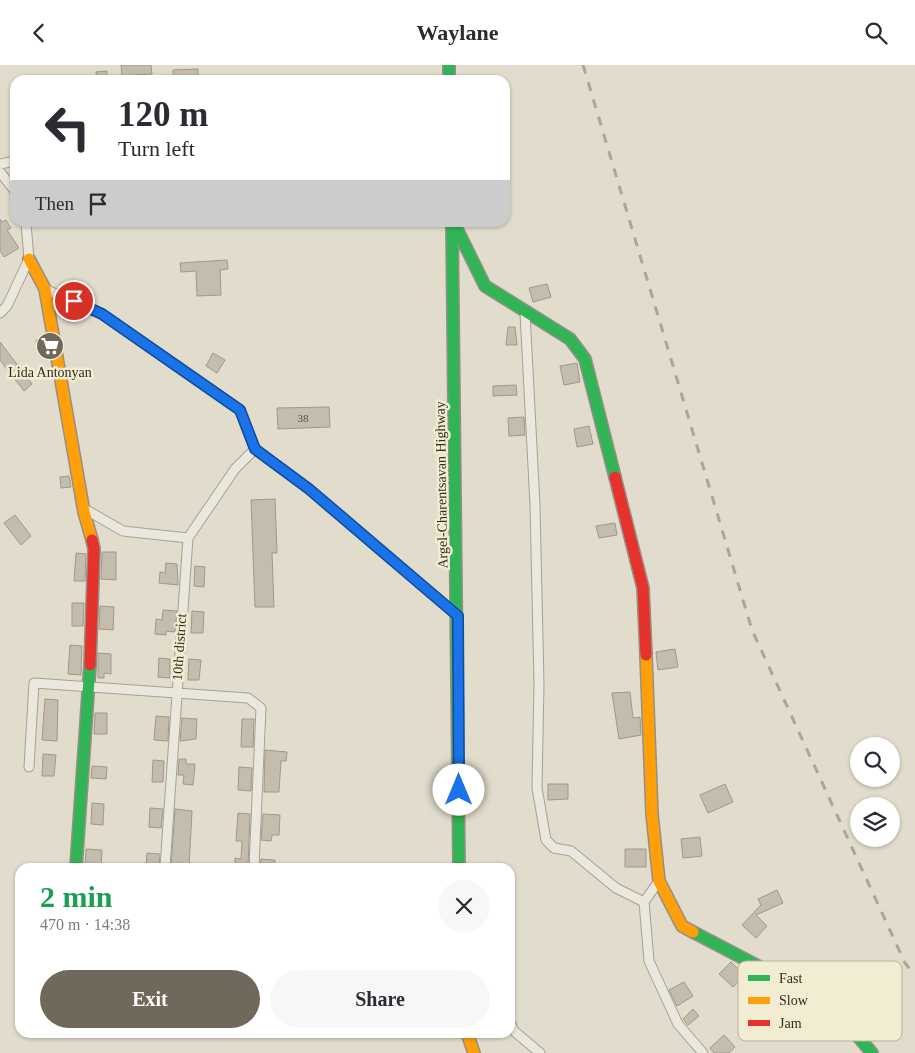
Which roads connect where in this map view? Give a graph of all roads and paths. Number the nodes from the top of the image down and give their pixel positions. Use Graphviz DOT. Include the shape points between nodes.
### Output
graph roads {
  1 [pos="0,172"];
  2 [pos="10,185"];
  3 [pos="26,227"];
  4 [pos="453,227"];
  5 [pos="455,227"];
  6 [pos="28,259"];
  7 [pos="45,289"];
  8 [pos="0,313"];
  9 [pos="525,313"];
  10 [pos="255,449"];
  11 [pos="83,508"];
  12 [pos="188,538"];
  13 [pos="458,616"];
  14 [pos="89,689"];
  15 [pos="176,694"];
  16 [pos="29,767"];
  17 [pos="76,863"];
  18 [pos="165,863"];
  19 [pos="254,863"];
  20 [pos="459,863"];
  21 [pos="659,881"];
  22 [pos="644,901"];
  23 [pos="749,961"];
  24 [pos="515,1032"];
  25 [pos="469,1038"];
  26 [pos="862,1041"];
  27 [pos="474,1053"];
  28 [pos="540,1053"];
  29 [pos="703,1053"];
  30 [pos="872,1053"];
  1 -- 2 [label="street"];
  3 -- 6 [label="street"];
  4 -- 13 [label="street, Argel-Charentsavan Highway"];
  5 -- 9 [label="street" via="484,286"];
  6 -- 7 [label="street"];
  6 -- 8 [label="street" via="7,307"];
  7 -- 10 [label="street" via="102,314 240,410"];
  7 -- 11 [label="street"];
  9 -- 21 [label="street" via="570,339 585,359 643,588 652,814"];
  9 -- 22 [label="street" via="537,584 537,788 546,840 554,848 571,851 616,888"];
  10 -- 12 [label="street, 10th district" via="235,469"];
  10 -- 13 [label="street" via="309,489"];
  11 -- 12 [label="street" via="123,531"];
  11 -- 14 [label="street" via="94,549"];
  12 -- 15 [label="street, 10th district"];
  13 -- 20 [label="street, Argel-Charentsavan Highway"];
  14 -- 15 [label="street"];
  14 -- 16 [label="street" via="34,683"];
  14 -- 17 [label="street"];
  15 -- 18 [label="street, 10th district"];
  15 -- 19 [label="street" via="248,698 262,708"];
  21 -- 22 [label="street"];
  21 -- 23 [label="street" via="682,926"];
  22 -- 29 [label="street" via="649,961 678,1024"];
  24 -- 28 [label="street"];
  25 -- 27 [label="street"];
  26 -- 30 [label="street"];
}
